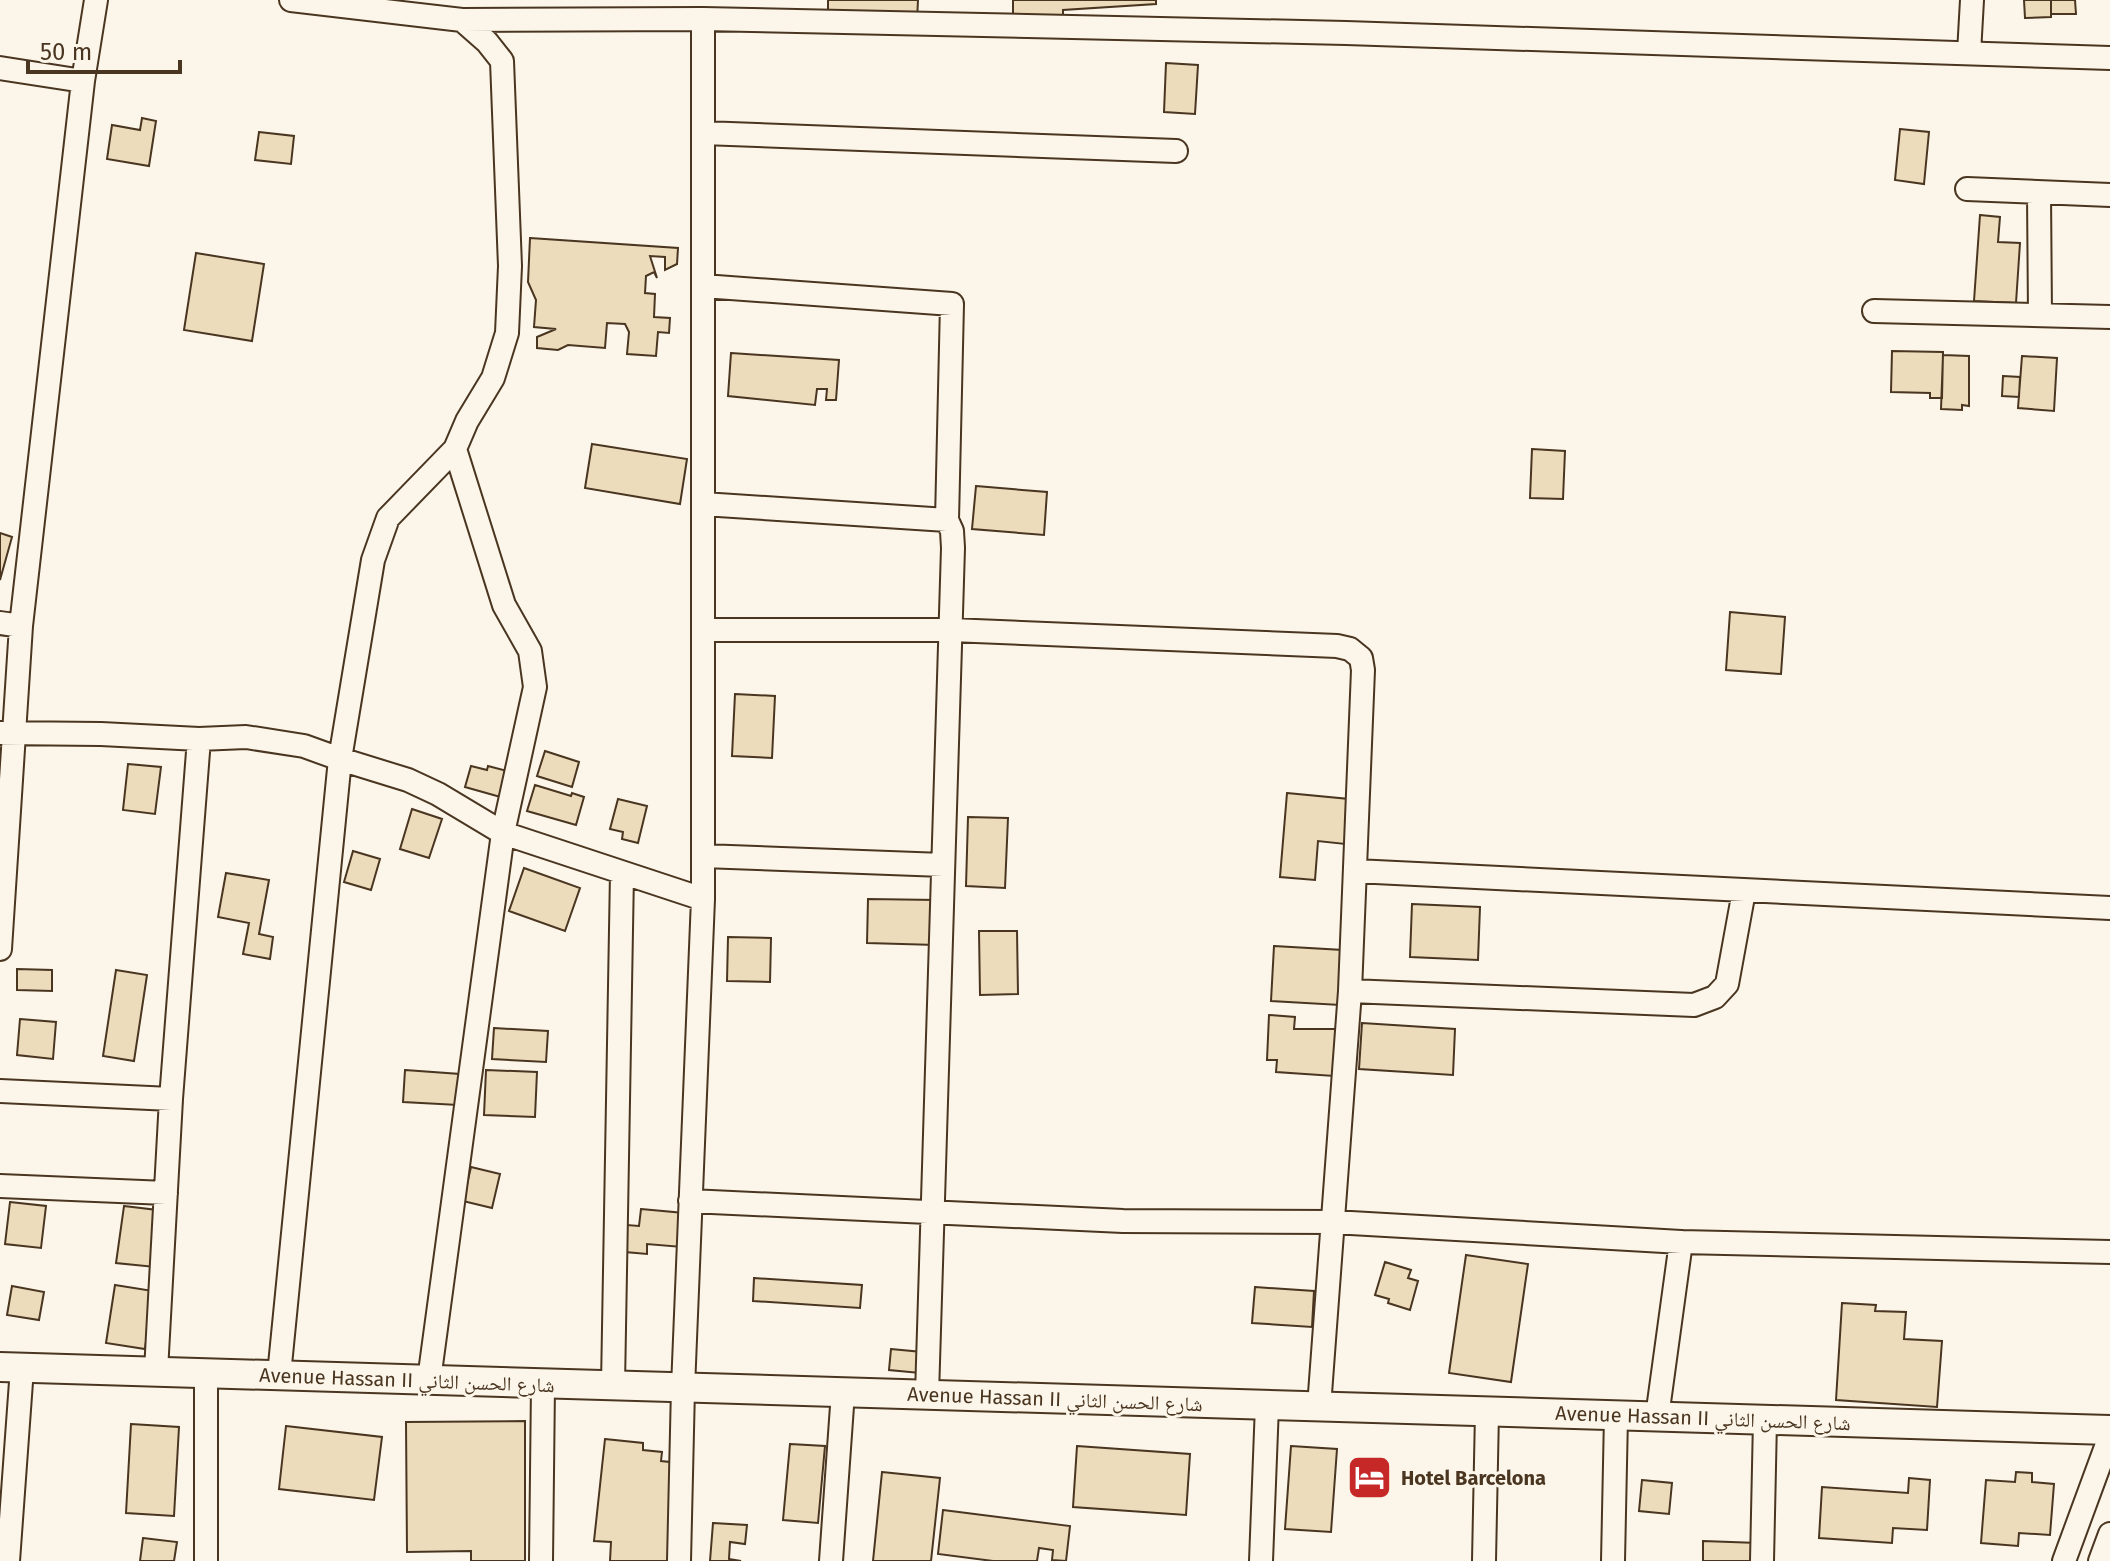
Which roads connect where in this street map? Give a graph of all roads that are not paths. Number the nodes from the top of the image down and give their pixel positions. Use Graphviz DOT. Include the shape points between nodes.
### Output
graph roads {
  1 [pos="96,0"];
  2 [pos="291,0"];
  3 [pos="1972,0"];
  4 [pos="692,13"];
  5 [pos="462,20"];
  6 [pos="1969,53"];
  7 [pos="2110,58"];
  8 [pos="0,68"];
  9 [pos="83,81"];
  10 [pos="703,133"];
  11 [pos="1176,151"];
  12 [pos="1967,189"];
  13 [pos="2039,194"];
  14 [pos="2110,195"];
  15 [pos="703,286"];
  16 [pos="1874,311"];
  17 [pos="2040,315"];
  18 [pos="2110,317"];
  19 [pos="455,449"];
  20 [pos="703,504"];
  21 [pos="947,520"];
  22 [pos="10,625"];
  23 [pos="703,630"];
  24 [pos="951,630"];
  25 [pos="7,733"];
  26 [pos="199,739"];
  27 [pos="340,759"];
  28 [pos="503,833"];
  29 [pos="703,856"];
  30 [pos="943,865"];
  31 [pos="1355,871"];
  32 [pos="622,873"];
  33 [pos="1744,891"];
  34 [pos="703,899"];
  35 [pos="2110,908"];
  36 [pos="0,949"];
  37 [pos="1350,991"];
  38 [pos="0,1091"];
  39 [pos="171,1099"];
  40 [pos="0,1186"];
  41 [pos="166,1193"];
  42 [pos="690,1201"];
  43 [pos="932,1213"];
  44 [pos="1333,1222"];
  45 [pos="1681,1242"];
  46 [pos="2110,1252"];
  47 [pos="11,1368"];
  48 [pos="156,1371"];
  49 [pos="206,1373"];
  50 [pos="279,1375"];
  51 [pos="429,1380"];
  52 [pos="543,1385"];
  53 [pos="613,1385"];
  54 [pos="683,1388"];
  55 [pos="843,1392"];
  56 [pos="927,1395"];
  57 [pos="1267,1405"];
  58 [pos="1319,1407"];
  59 [pos="1487,1412"];
  60 [pos="1616,1416"];
  61 [pos="1657,1417"];
  62 [pos="1765,1420"];
  63 [pos="2110,1433"];
  64 [pos="2110,1534"];
  65 [pos="8,1561"];
  66 [pos="206,1561"];
  67 [pos="541,1561"];
  68 [pos="679,1561"];
  69 [pos="831,1561"];
  70 [pos="1261,1561"];
  71 [pos="1484,1561"];
  72 [pos="1613,1561"];
  73 [pos="1762,1561"];
  74 [pos="2064,1561"];
  75 [pos="2100,1561"];
  1 -- 9 [label="street"];
  2 -- 5 [label="street"];
  3 -- 6 [label="street"];
  4 -- 5 [label="street"];
  4 -- 6 [label="street"];
  4 -- 10 [label="street"];
  5 -- 19 [label="street" via="502,61 510,266 507,333 493,378"];
  6 -- 7 [label="street"];
  8 -- 9 [label="street"];
  9 -- 22 [label="street"];
  10 -- 11 [label="street"];
  10 -- 15 [label="street"];
  12 -- 13 [label="street"];
  13 -- 14 [label="street"];
  13 -- 17 [label="street"];
  15 -- 20 [label="street"];
  15 -- 21 [label="street" via="952,304"];
  16 -- 17 [label="street"];
  17 -- 18 [label="street"];
  19 -- 27 [label="street" via="388,518 373,560"];
  19 -- 28 [label="street" via="504,605 534,666 535,687"];
  20 -- 21 [label="street"];
  20 -- 23 [label="street"];
  21 -- 24 [label="street" via="953,548"];
  22 -- 25 [label="street"];
  23 -- 24 [label="street"];
  23 -- 29 [label="street"];
  24 -- 30 [label="street"];
  24 -- 31 [label="street" via="1350,649 1361,658 1363,670"];
  25 -- 26 [label="street"];
  25 -- 36 [label="street"];
  26 -- 27 [label="street" via="276,740"];
  26 -- 39 [label="street"];
  27 -- 28 [label="street" via="408,780"];
  27 -- 50 [label="street"];
  28 -- 32 [label="street"];
  28 -- 51 [label="street"];
  29 -- 30 [label="street"];
  29 -- 34 [label="street"];
  30 -- 43 [label="street"];
  31 -- 33 [label="street"];
  31 -- 37 [label="street"];
  32 -- 34 [label="street"];
  32 -- 53 [label="street"];
  33 -- 35 [label="street"];
  33 -- 37 [label="street" via="1727,984 1715,997 1694,1005"];
  34 -- 42 [label="street"];
  37 -- 44 [label="street"];
  38 -- 39 [label="street"];
  39 -- 41 [label="street"];
  40 -- 41 [label="street"];
  41 -- 48 [label="street"];
  42 -- 43 [label="street"];
  42 -- 54 [label="street"];
  43 -- 44 [label="street"];
  43 -- 56 [label="street"];
  44 -- 45 [label="street"];
  44 -- 58 [label="street"];
  45 -- 46 [label="street"];
  45 -- 61 [label="street"];
  47 -- 48 [label="main road, Avenue Hassan II شارع الحسن الثاني"];
  47 -- 65 [label="street"];
  48 -- 49 [label="main road, Avenue Hassan II شارع الحسن الثاني"];
  49 -- 50 [label="main road, Avenue Hassan II شارع الحسن الثاني"];
  49 -- 66 [label="street"];
  50 -- 51 [label="main road, Avenue Hassan II شارع الحسن الثاني"];
  51 -- 52 [label="main road, Avenue Hassan II شارع الحسن الثاني"];
  52 -- 53 [label="main road, Avenue Hassan II شارع الحسن الثاني"];
  52 -- 67 [label="street"];
  53 -- 54 [label="main road, Avenue Hassan II شارع الحسن الثاني"];
  54 -- 55 [label="main road, Avenue Hassan II شارع الحسن الثاني"];
  54 -- 68 [label="street"];
  55 -- 56 [label="main road, Avenue Hassan II شارع الحسن الثاني"];
  55 -- 69 [label="street"];
  56 -- 57 [label="main road, Avenue Hassan II شارع الحسن الثاني"];
  57 -- 58 [label="main road, Avenue Hassan II شارع الحسن الثاني"];
  57 -- 70 [label="street"];
  58 -- 59 [label="main road, Avenue Hassan II شارع الحسن الثاني"];
  59 -- 60 [label="main road, Avenue Hassan II شارع الحسن الثاني"];
  59 -- 71 [label="street"];
  60 -- 61 [label="main road, Avenue Hassan II شارع الحسن الثاني"];
  60 -- 72 [label="street"];
  61 -- 62 [label="main road, Avenue Hassan II شارع الحسن الثاني"];
  62 -- 63 [label="main road, Avenue Hassan II شارع الحسن الثاني"];
  62 -- 73 [label="street"];
  63 -- 74 [label="street"];
  64 -- 75 [label="street"];
}
